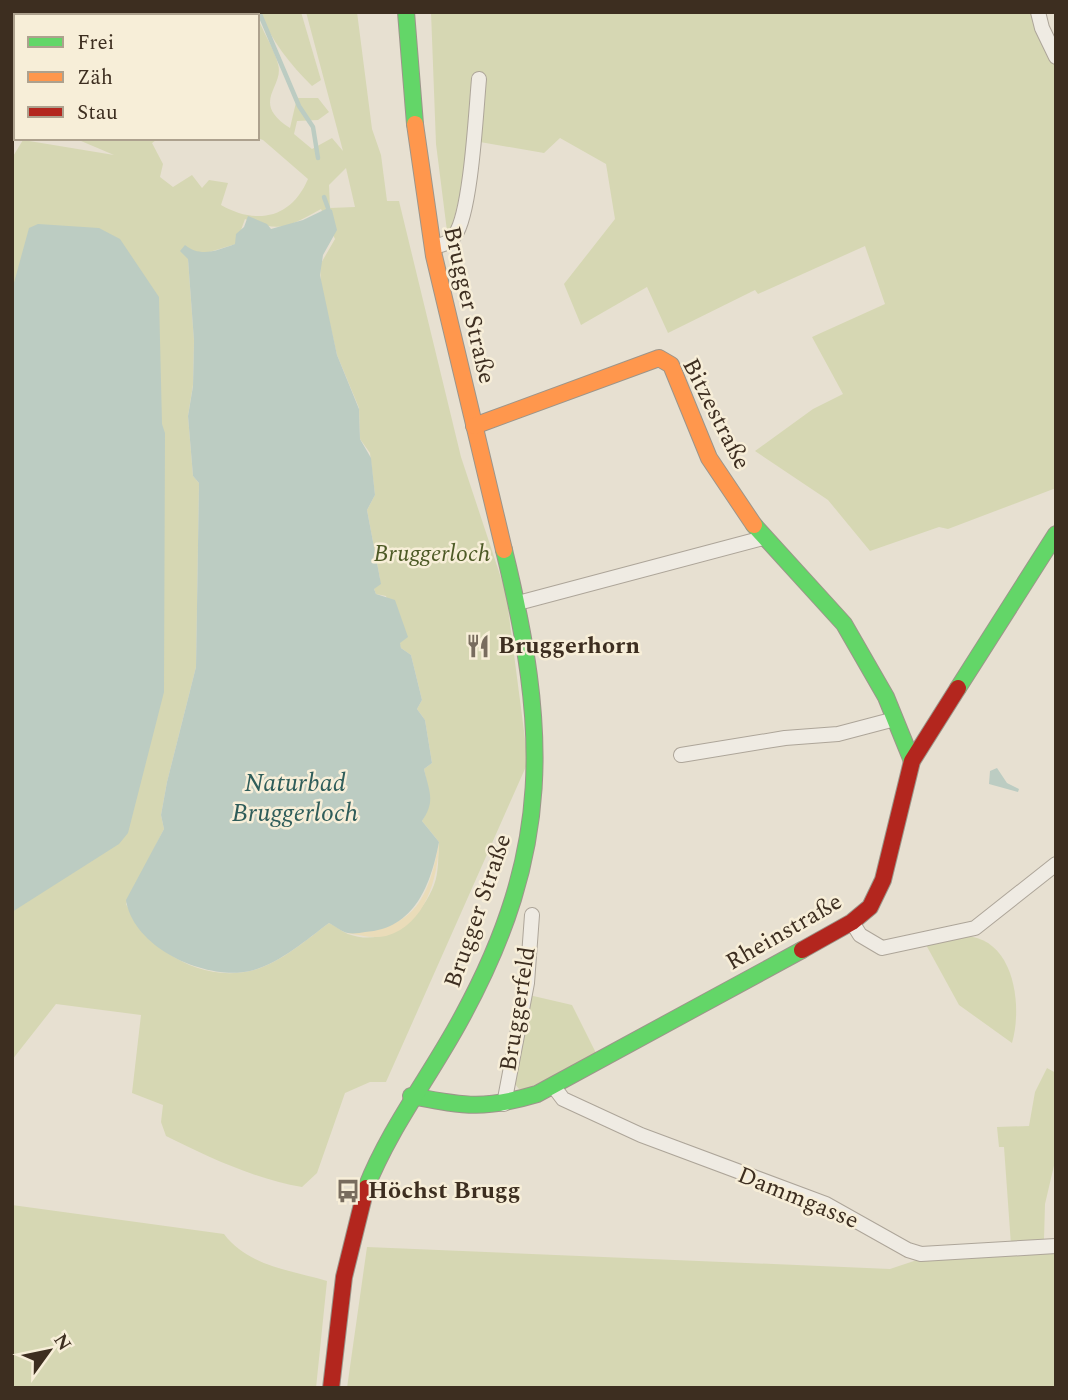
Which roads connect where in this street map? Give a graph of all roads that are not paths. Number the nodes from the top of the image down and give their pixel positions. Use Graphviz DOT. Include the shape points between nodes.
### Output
graph roads {
  1 [pos="406,12"];
  2 [pos="1038,12"];
  3 [pos="1056,57"];
  4 [pos="479,79"];
  5 [pos="432,247"];
  6 [pos="474,426"];
  7 [pos="1056,534"];
  8 [pos="763,538"];
  9 [pos="517,603"];
  10 [pos="895,719"];
  11 [pos="681,755"];
  12 [pos="912,761"];
  13 [pos="1056,864"];
  14 [pos="532,915"];
  15 [pos="852,922"];
  16 [pos="554,1087"];
  17 [pos="411,1096"];
  18 [pos="504,1104"];
  19 [pos="1056,1246"];
  20 [pos="331,1388"];
  1 -- 5 [label="street, Brugger Straße"];
  2 -- 3 [label="street"];
  4 -- 5 [label="street" via="460,227 447,243"];
  5 -- 6 [label="street, Brugger Straße"];
  6 -- 8 [label="street, Bitzestraße" via="659,358 671,365 709,458"];
  6 -- 9 [label="street, Brugger Straße"];
  7 -- 12 [label="street, Rheinstraße"];
  8 -- 9 [label="street"];
  8 -- 10 [label="street, Bitzestraße" via="844,624"];
  9 -- 17 [label="street, Brugger Straße" via="536,732 534,806 528,838 482,978 458,1026"];
  10 -- 11 [label="street" via="838,734"];
  10 -- 12 [label="street, Bitzestraße"];
  12 -- 15 [label="street, Rheinstraße" via="883,880 870,907"];
  13 -- 15 [label="street" via="988,921 959,933 882,948 860,935"];
  14 -- 18 [label="street, Bruggerfeld" via="527,983"];
  15 -- 16 [label="street, Rheinstraße"];
  16 -- 18 [label="street, Rheinstraße"];
  16 -- 19 [label="street, Dammgasse" via="563,1099 641,1135 827,1204 908,1250 921,1254"];
  17 -- 18 [label="street, Rheinstraße" via="471,1107"];
  17 -- 20 [label="street, Brugger Straße" via="373,1171 349,1252"];
}
